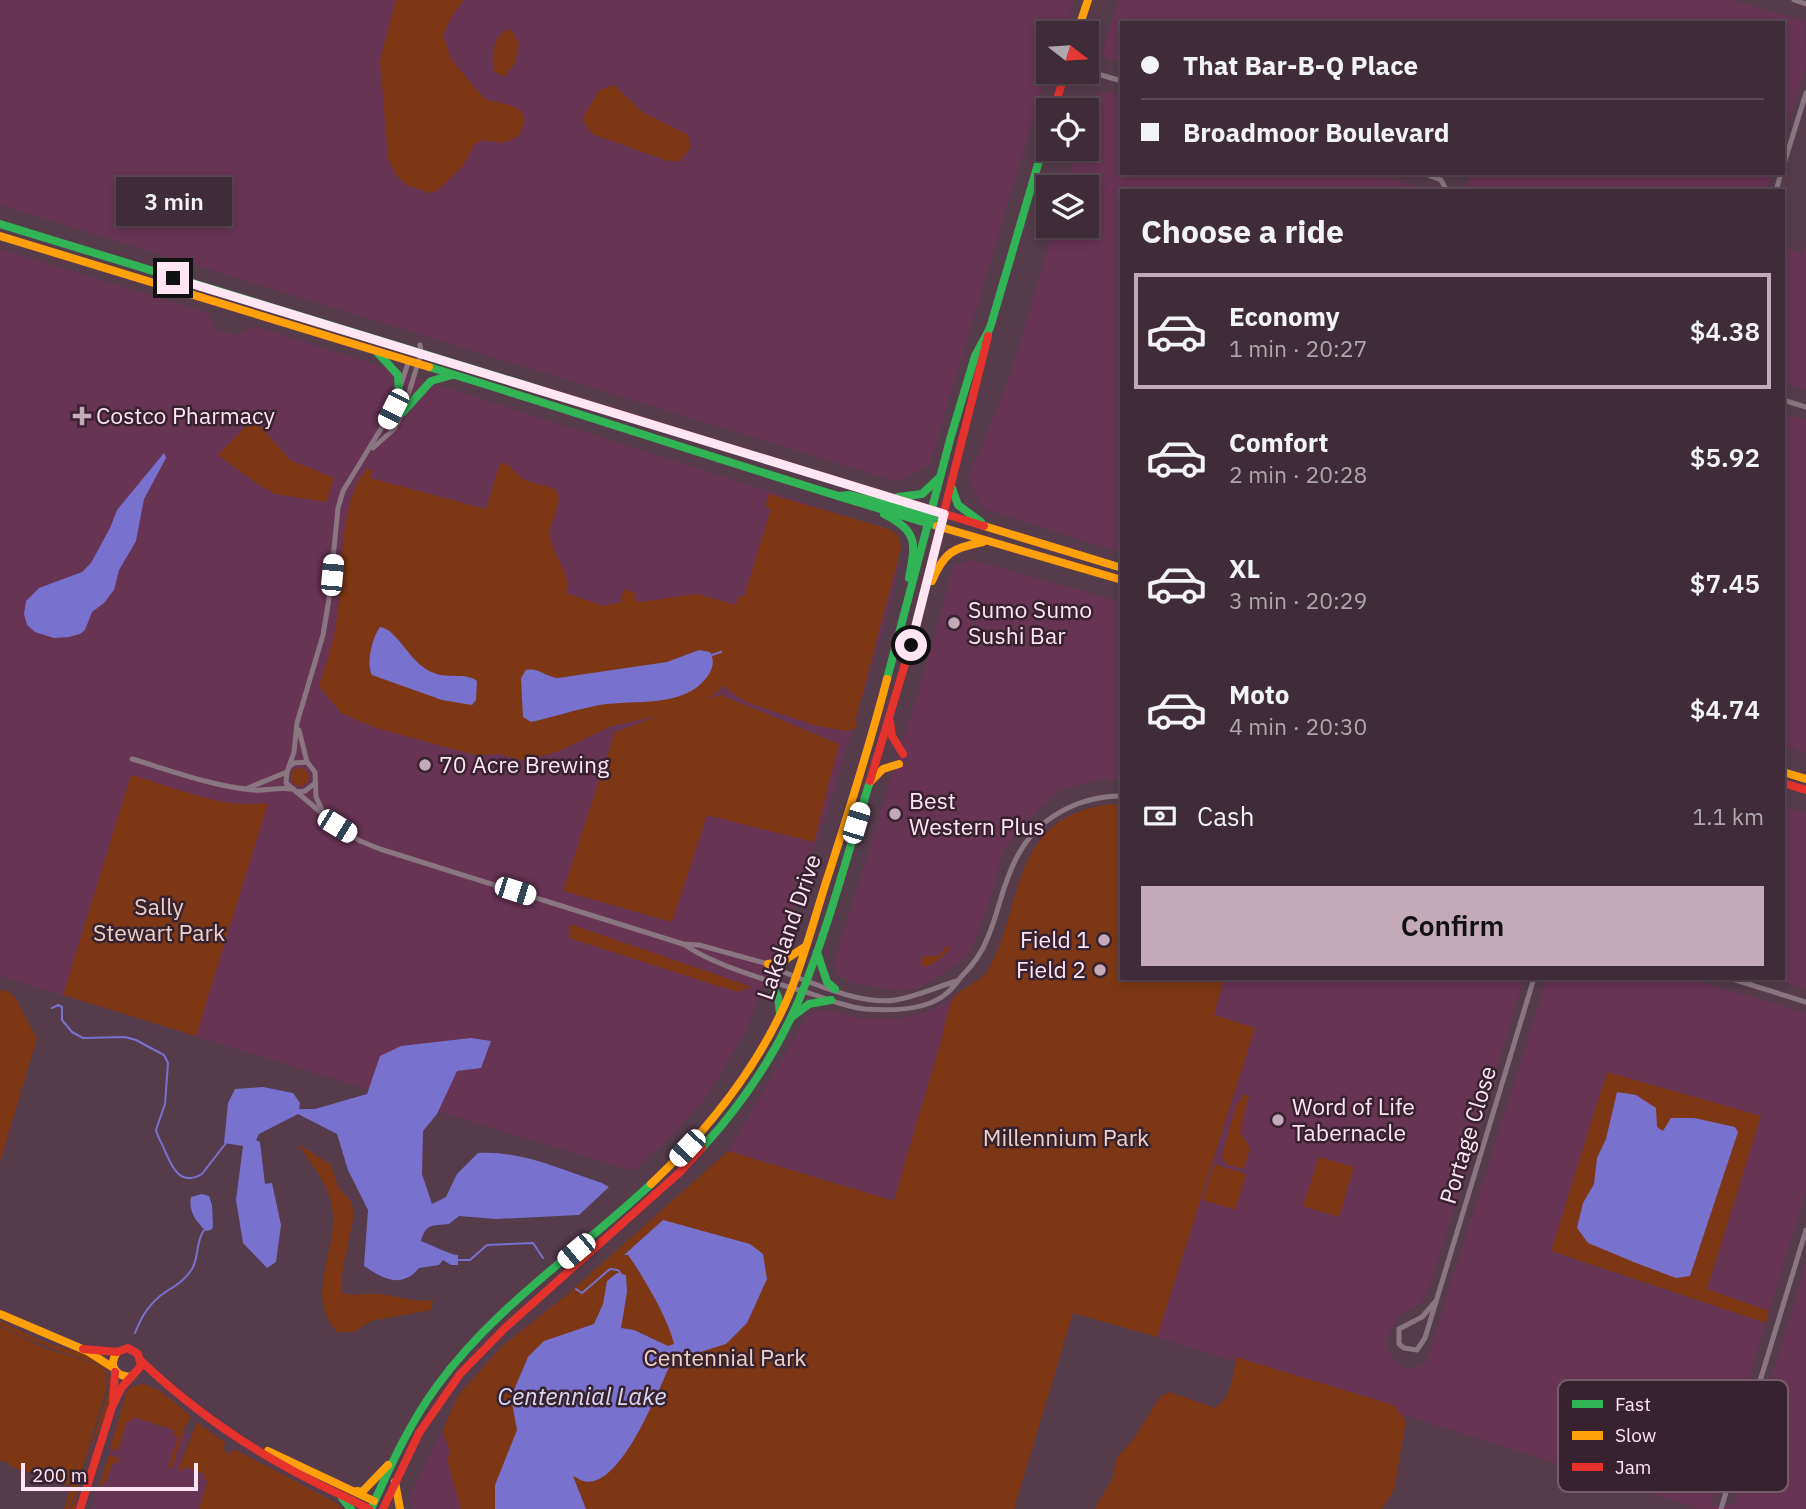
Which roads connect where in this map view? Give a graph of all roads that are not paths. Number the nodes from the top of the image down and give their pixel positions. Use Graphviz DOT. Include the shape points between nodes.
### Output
graph roads {
  1 [pos="1088,0"];
  2 [pos="1794,0"];
  3 [pos="1806,4"];
  4 [pos="1081,21"];
  5 [pos="1099,75"];
  6 [pos="1120,81"];
  7 [pos="1806,93"];
  8 [pos="1039,161"];
  9 [pos="1785,161"];
  10 [pos="1428,175"];
  11 [pos="1446,189"];
  12 [pos="0,224"];
  13 [pos="0,236"];
  14 [pos="988,333"];
  15 [pos="412,351"];
  16 [pos="377,352"];
  17 [pos="421,353"];
  18 [pos="409,361"];
  19 [pos="418,364"];
  20 [pos="453,375"];
  21 [pos="399,396"];
  22 [pos="1785,401"];
  23 [pos="1806,407"];
  24 [pos="403,412"];
  25 [pos="366,454"];
  26 [pos="942,474"];
  27 [pos="951,485"];
  28 [pos="834,496"];
  29 [pos="888,496"];
  30 [pos="876,509"];
  31 [pos="944,514"];
  32 [pos="930,517"];
  33 [pos="941,527"];
  34 [pos="991,528"];
  35 [pos="985,541"];
  36 [pos="1120,567"];
  37 [pos="1120,579"];
  38 [pos="919,613"];
  39 [pos="900,637"];
  40 [pos="889,720"];
  41 [pos="297,723"];
  42 [pos="903,754"];
  43 [pos="132,759"];
  44 [pos="307,762"];
  45 [pos="899,764"];
  46 [pos="288,769"];
  47 [pos="1785,773"];
  48 [pos="1806,779"];
  49 [pos="869,783"];
  50 [pos="314,784"];
  51 [pos="1785,784"];
  52 [pos="247,788"];
  53 [pos="294,790"];
  54 [pos="1806,790"];
  55 [pos="1120,796"];
  56 [pos="323,813"];
  57 [pos="683,944"];
  58 [pos="806,946"];
  59 [pos="817,950"];
  60 [pos="768,964"];
  61 [pos="797,976"];
  62 [pos="806,979"];
  63 [pos="1533,980"];
  64 [pos="1735,980"];
  65 [pos="770,981"];
  66 [pos="957,981"];
  67 [pos="792,988"];
  68 [pos="835,989"];
  69 [pos="802,991"];
  70 [pos="831,1000"];
  71 [pos="1806,1002"];
  72 [pos="780,1013"];
  73 [pos="790,1018"];
  74 [pos="1806,1230"];
  75 [pos="1805,1241"];
  76 [pos="1435,1302"];
  77 [pos="0,1314"];
  78 [pos="83,1349"];
  79 [pos="117,1352"];
  80 [pos="141,1361"];
  81 [pos="114,1370"];
  82 [pos="132,1377"];
  83 [pos="161,1380"];
  84 [pos="1761,1380"];
  85 [pos="112,1407"];
  86 [pos="252,1445"];
  87 [pos="393,1460"];
  88 [pos="395,1479"];
  89 [pos="354,1491"];
  90 [pos="1726,1492"];
  91 [pos="340,1495"];
  92 [pos="371,1506"];
  93 [pos="385,1508"];
  94 [pos="80,1509"];
  95 [pos="351,1509"];
  96 [pos="400,1509"];
  97 [pos="1721,1509"];
  1 -- 4 [label="main road"];
  2 -- 3 [label="street"];
  5 -- 6 [label="street"];
  7 -- 9 [label="street"];
  8 -- 14 [label="main road"];
  10 -- 11 [label="street" via="1441,180"];
  12 -- 15 [label="main road"];
  13 -- 16 [label="main road"];
  14 -- 26 [label="main road, Lakeland Drive" via="975,356"];
  14 -- 27 [label="main road, Lakeland Drive"];
  15 -- 17 [label="main road"];
  15 -- 18 [label="street"];
  16 -- 18 [label="main road"];
  16 -- 21 [label="main road" via="398,375"];
  17 -- 19 [label="street"];
  17 -- 29 [label="main road"];
  18 -- 19 [label="main road"];
  18 -- 21 [label="street"];
  19 -- 20 [label="main road"];
  19 -- 24 [label="street"];
  20 -- 24 [label="main road" via="431,381"];
  20 -- 28 [label="main road"];
  21 -- 25 [label="street"];
  22 -- 23 [label="street"];
  24 -- 25 [label="street" via="394,429"];
  25 -- 41 [label="street" via="348,481 338,508 323,635"];
  26 -- 29 [label="main road" via="920,496"];
  26 -- 32 [label="main road, Lakeland Drive"];
  27 -- 31 [label="main road, Lakeland Drive"];
  27 -- 34 [label="main road" via="958,505"];
  28 -- 30 [label="main road"];
  28 -- 32 [label="main road" via="849,495"];
  29 -- 32 [label="main road"];
  30 -- 32 [label="main road"];
  30 -- 39 [label="main road" via="907,528 912,540"];
  31 -- 32 [label="main road"];
  31 -- 33 [label="main road, Lakeland Drive"];
  31 -- 34 [label="main road"];
  32 -- 33 [label="main road"];
  32 -- 39 [label="main road, Lakeland Drive"];
  33 -- 35 [label="main road"];
  33 -- 38 [label="main road, Lakeland Drive"];
  34 -- 36 [label="main road"];
  35 -- 37 [label="main road"];
  35 -- 38 [label="main road" via="956,547 943,557"];
  38 -- 40 [label="main road, Lakeland Drive"];
  39 -- 58 [label="main road, Lakeland Drive"];
  40 -- 42 [label="main road"];
  40 -- 49 [label="main road, Lakeland Drive"];
  41 -- 44 [label="street"];
  41 -- 46 [label="street"];
  43 -- 52 [label="street"];
  44 -- 46 [label="street" via="294,763"];
  44 -- 50 [label="street" via="315,772"];
  45 -- 49 [label="main road" via="883,769"];
  46 -- 52 [label="street" via="275,779"];
  46 -- 53 [label="street" via="285,781"];
  47 -- 48 [label="main road"];
  49 -- 59 [label="main road, Lakeland Drive"];
  50 -- 53 [label="street" via="305,791"];
  50 -- 56 [label="street"];
  51 -- 54 [label="main road"];
  52 -- 53 [label="street"];
  53 -- 56 [label="street"];
  55 -- 66 [label="street" via="1066,809 1048,819 1029,839 1015,859 982,950"];
  56 -- 57 [label="street" via="355,838 380,849"];
  57 -- 60 [label="street"];
  57 -- 65 [label="street"];
  58 -- 60 [label="main road" via="782,962"];
  58 -- 61 [label="main road, Lakeland Drive"];
  59 -- 62 [label="main road, Lakeland Drive"];
  59 -- 68 [label="main road" via="827,982"];
  60 -- 61 [label="street"];
  61 -- 62 [label="street"];
  61 -- 67 [label="main road, Lakeland Drive"];
  62 -- 68 [label="street"];
  62 -- 69 [label="main road, Lakeland Drive"];
  63 -- 76 [label="street, Portage Close"];
  64 -- 71 [label="street"];
  65 -- 67 [label="street"];
  65 -- 72 [label="main road"];
  66 -- 68 [label="street" via="893,1001"];
  66 -- 70 [label="street" via="947,993 925,1005 892,1010 864,1009"];
  67 -- 69 [label="street"];
  67 -- 72 [label="main road, Lakeland Drive"];
  69 -- 70 [label="street"];
  69 -- 73 [label="main road, Lakeland Drive"];
  70 -- 73 [label="main road" via="809,1004"];
  72 -- 87 [label="main road, Lakeland Drive" via="715,1117 644,1191 480,1336 425,1403"];
  73 -- 88 [label="main road, Lakeland Drive" via="723,1126 680,1172 460,1374 419,1433"];
  74 -- 75 [label="street"];
  75 -- 84 [label="street"];
  76 -- 76 [label="street, Portage Close" via="1422,1317 1399,1329 1399,1344 1404,1349 1417,1350 1421,1344"];
  77 -- 78 [label="main road"];
  78 -- 79 [label="main road"];
  78 -- 81 [label="main road"];
  79 -- 80 [label="main road" via="132,1349"];
  79 -- 81 [label="main road" via="112,1360"];
  80 -- 82 [label="main road" via="140,1370"];
  80 -- 83 [label="main road"];
  81 -- 82 [label="main road" via="124,1378"];
  81 -- 85 [label="main road"];
  82 -- 83 [label="main road"];
  82 -- 85 [label="main road"];
  83 -- 86 [label="main road"];
  85 -- 94 [label="main road"];
  86 -- 89 [label="main road"];
  86 -- 91 [label="main road"];
  87 -- 89 [label="main road" via="362,1492"];
  87 -- 92 [label="main road, Lakeland Drive"];
  88 -- 93 [label="main road, Lakeland Drive"];
  88 -- 96 [label="main road"];
  89 -- 92 [label="main road"];
  90 -- 97 [label="street"];
  91 -- 92 [label="main road"];
  91 -- 95 [label="main road"];
  92 -- 93 [label="street"];
}
